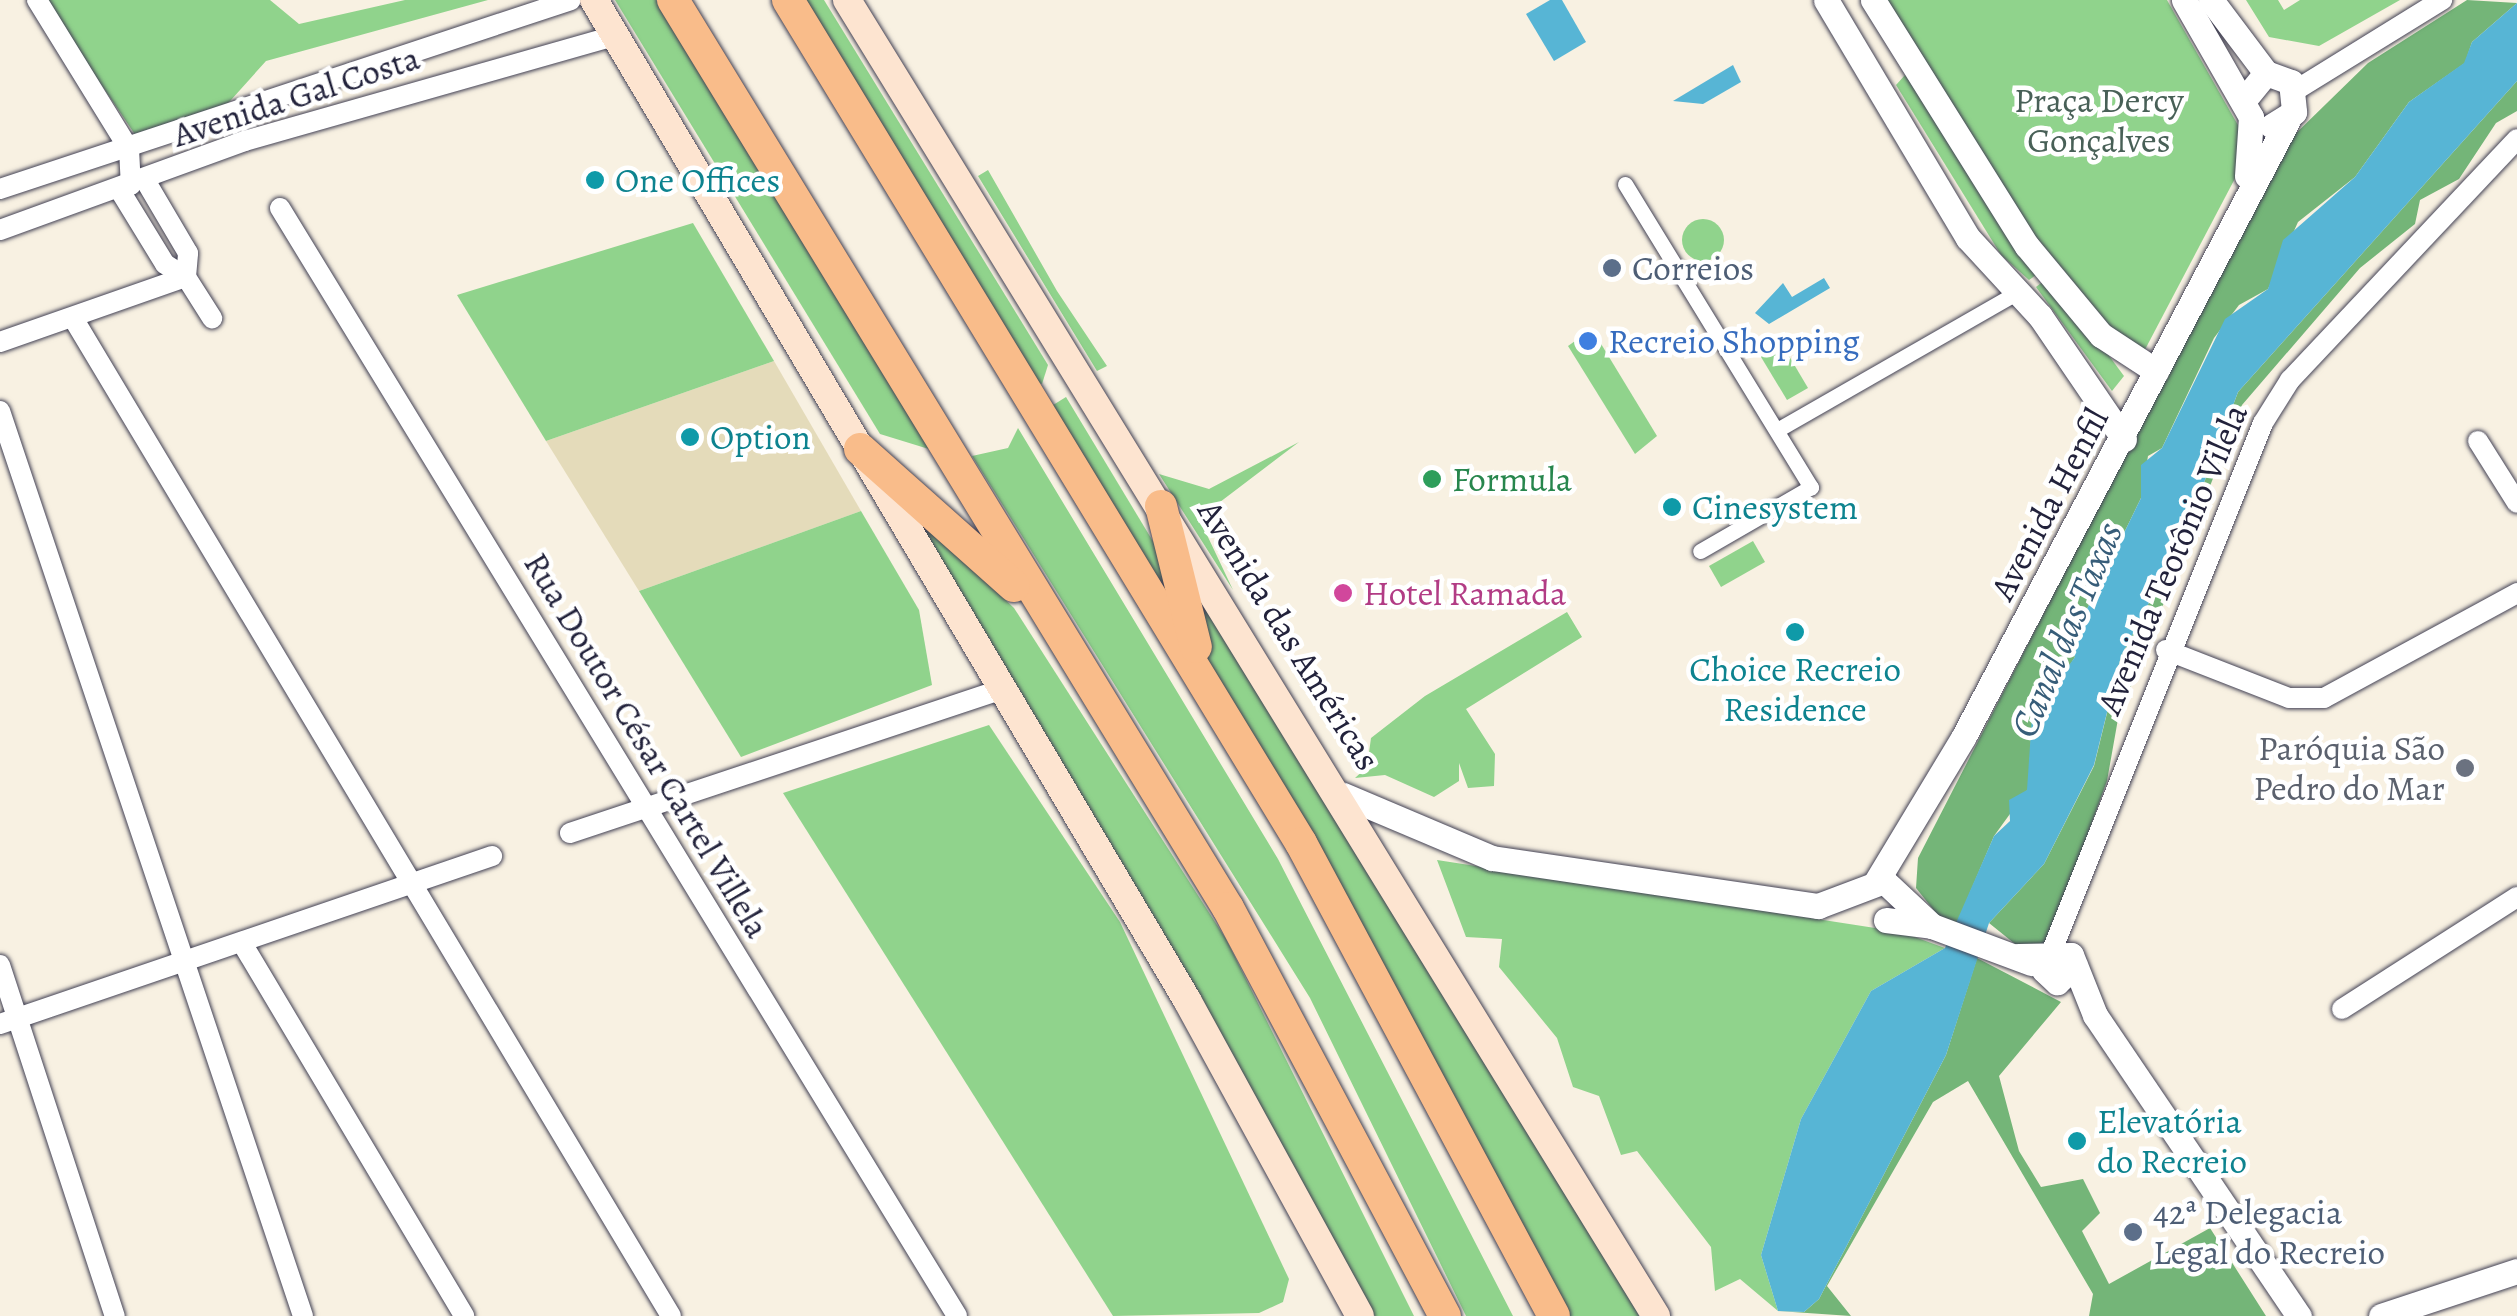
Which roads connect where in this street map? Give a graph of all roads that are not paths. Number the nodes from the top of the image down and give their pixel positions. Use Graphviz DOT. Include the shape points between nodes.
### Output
graph roads {
  1 [pos="36,0"];
  2 [pos="571,0"];
  3 [pos="594,0"];
  4 [pos="673,0"];
  5 [pos="788,0"];
  6 [pos="847,0"];
  7 [pos="1826,0"];
  8 [pos="1873,0"];
  9 [pos="2184,0"];
  10 [pos="2211,0"];
  11 [pos="2442,0"];
  12 [pos="616,35"];
  13 [pos="1905,52"];
  14 [pos="2270,73"];
  15 [pos="1868,76"];
  16 [pos="2320,77"];
  17 [pos="2296,90"];
  18 [pos="2248,108"];
  19 [pos="236,116"];
  20 [pos="2288,120"];
  21 [pos="2517,139"];
  22 [pos="245,142"];
  23 [pos="129,149"];
  24 [pos="1625,184"];
  25 [pos="132,185"];
  26 [pos="0,189"];
  27 [pos="2244,194"];
  28 [pos="280,208"];
  29 [pos="0,230"];
  30 [pos="186,277"];
  31 [pos="2016,293"];
  32 [pos="72,318"];
  33 [pos="212,318"];
  34 [pos="0,342"];
  35 [pos="2156,371"];
  36 [pos="2085,384"];
  37 [pos="0,411"];
  38 [pos="1777,430"];
  39 [pos="2124,439"];
  40 [pos="2478,441"];
  41 [pos="860,449"];
  42 [pos="2104,476"];
  43 [pos="2517,504"];
  44 [pos="1162,506"];
  45 [pos="1700,551"];
  46 [pos="2517,593"];
  47 [pos="1052,628"];
  48 [pos="2166,650"];
  49 [pos="1203,676"];
  50 [pos="996,691"];
  51 [pos="1342,795"];
  52 [pos="648,808"];
  53 [pos="570,833"];
  54 [pos="492,856"];
  55 [pos="411,883"];
  56 [pos="1886,887"];
  57 [pos="2517,897"];
  58 [pos="1886,920"];
  59 [pos="1941,929"];
  60 [pos="242,943"];
  61 [pos="183,962"];
  62 [pos="0,965"];
  63 [pos="2058,965"];
  64 [pos="2342,1009"];
  65 [pos="9,1022"];
  66 [pos="2517,1272"];
  67 [pos="114,1316"];
  68 [pos="303,1316"];
  69 [pos="464,1316"];
  70 [pos="671,1316"];
  71 [pos="957,1316"];
  72 [pos="1360,1316"];
  73 [pos="1446,1316"];
  74 [pos="1554,1316"];
  75 [pos="1656,1316"];
  76 [pos="2299,1316"];
  77 [pos="2382,1316"];
  1 -- 23 [label="street"];
  2 -- 19 [label="street, Avenida Gal Costa"];
  3 -- 12 [label="main road"];
  4 -- 47 [label="highway"];
  5 -- 49 [label="highway"];
  6 -- 44 [label="main road, Avenida das Américas"];
  7 -- 15 [label="street"];
  8 -- 13 [label="street"];
  9 -- 18 [label="street"];
  10 -- 14 [label="street"];
  11 -- 16 [label="street"];
  12 -- 22 [label="street, Avenida Gal Costa"];
  12 -- 41 [label="main road"];
  13 -- 15 [label="street"];
  13 -- 35 [label="street" via="2027,246 2102,335"];
  14 -- 16 [label="street"];
  14 -- 17 [label="street"];
  14 -- 18 [label="street"];
  15 -- 31 [label="street" via="1968,238"];
  16 -- 17 [label="street"];
  17 -- 20 [label="street, Avenida Henfil"];
  18 -- 20 [label="street" via="2268,126"];
  18 -- 27 [label="street, Avenida Henfil"];
  19 -- 22 [label="street"];
  19 -- 23 [label="street, Avenida Gal Costa"];
  20 -- 27 [label="street, Avenida Henfil"];
  21 -- 48 [label="street, Avenida Teotônio Vilela" via="2290,380 2246,457"];
  22 -- 25 [label="street, Avenida Gal Costa"];
  23 -- 25 [label="street"];
  23 -- 26 [label="street, Avenida Gal Costa"];
  24 -- 38 [label="street"];
  25 -- 29 [label="street, Avenida Gal Costa"];
  25 -- 30 [label="street" via="164,264"];
  27 -- 35 [label="street, Avenida Henfil"];
  28 -- 52 [label="street, Rua Doutor César Cartel Villela"];
  30 -- 32 [label="street"];
  30 -- 33 [label="street"];
  31 -- 36 [label="street"];
  31 -- 38 [label="street"];
  32 -- 34 [label="street"];
  32 -- 55 [label="street"];
  35 -- 39 [label="street, Avenida Henfil"];
  36 -- 39 [label="street"];
  36 -- 42 [label="street"];
  37 -- 61 [label="street"];
  38 -- 45 [label="street" via="1811,487"];
  39 -- 42 [label="street, Avenida Henfil"];
  40 -- 43 [label="street"];
  41 -- 47 [label="highway"];
  41 -- 50 [label="main road"];
  42 -- 56 [label="street, Avenida Henfil" via="1904,840"];
  44 -- 49 [label="highway"];
  44 -- 51 [label="main road, Avenida das Américas"];
  46 -- 48 [label="street" via="2324,698 2290,698"];
  47 -- 73 [label="highway" via="1283,1002"];
  48 -- 63 [label="street, Avenida Teotônio Vilela"];
  49 -- 74 [label="highway" via="1476,1160"];
  50 -- 52 [label="street"];
  50 -- 72 [label="main road" via="1187,1000"];
  51 -- 56 [label="street" via="1492,858 1818,906"];
  51 -- 75 [label="main road, Avenida das Américas"];
  52 -- 53 [label="street"];
  52 -- 71 [label="street, Rua Doutor César Cartel Villela"];
  54 -- 55 [label="street"];
  55 -- 60 [label="street"];
  55 -- 70 [label="street"];
  56 -- 58 [label="street"];
  56 -- 58 [label="street" via="1864,909"];
  56 -- 59 [label="street"];
  57 -- 64 [label="street"];
  58 -- 59 [label="street"];
  59 -- 63 [label="street"];
  60 -- 61 [label="street"];
  60 -- 69 [label="street"];
  61 -- 65 [label="street"];
  61 -- 68 [label="street"];
  62 -- 65 [label="street"];
  63 -- 76 [label="street"];
  65 -- 67 [label="street"];
  66 -- 77 [label="street"];
}
